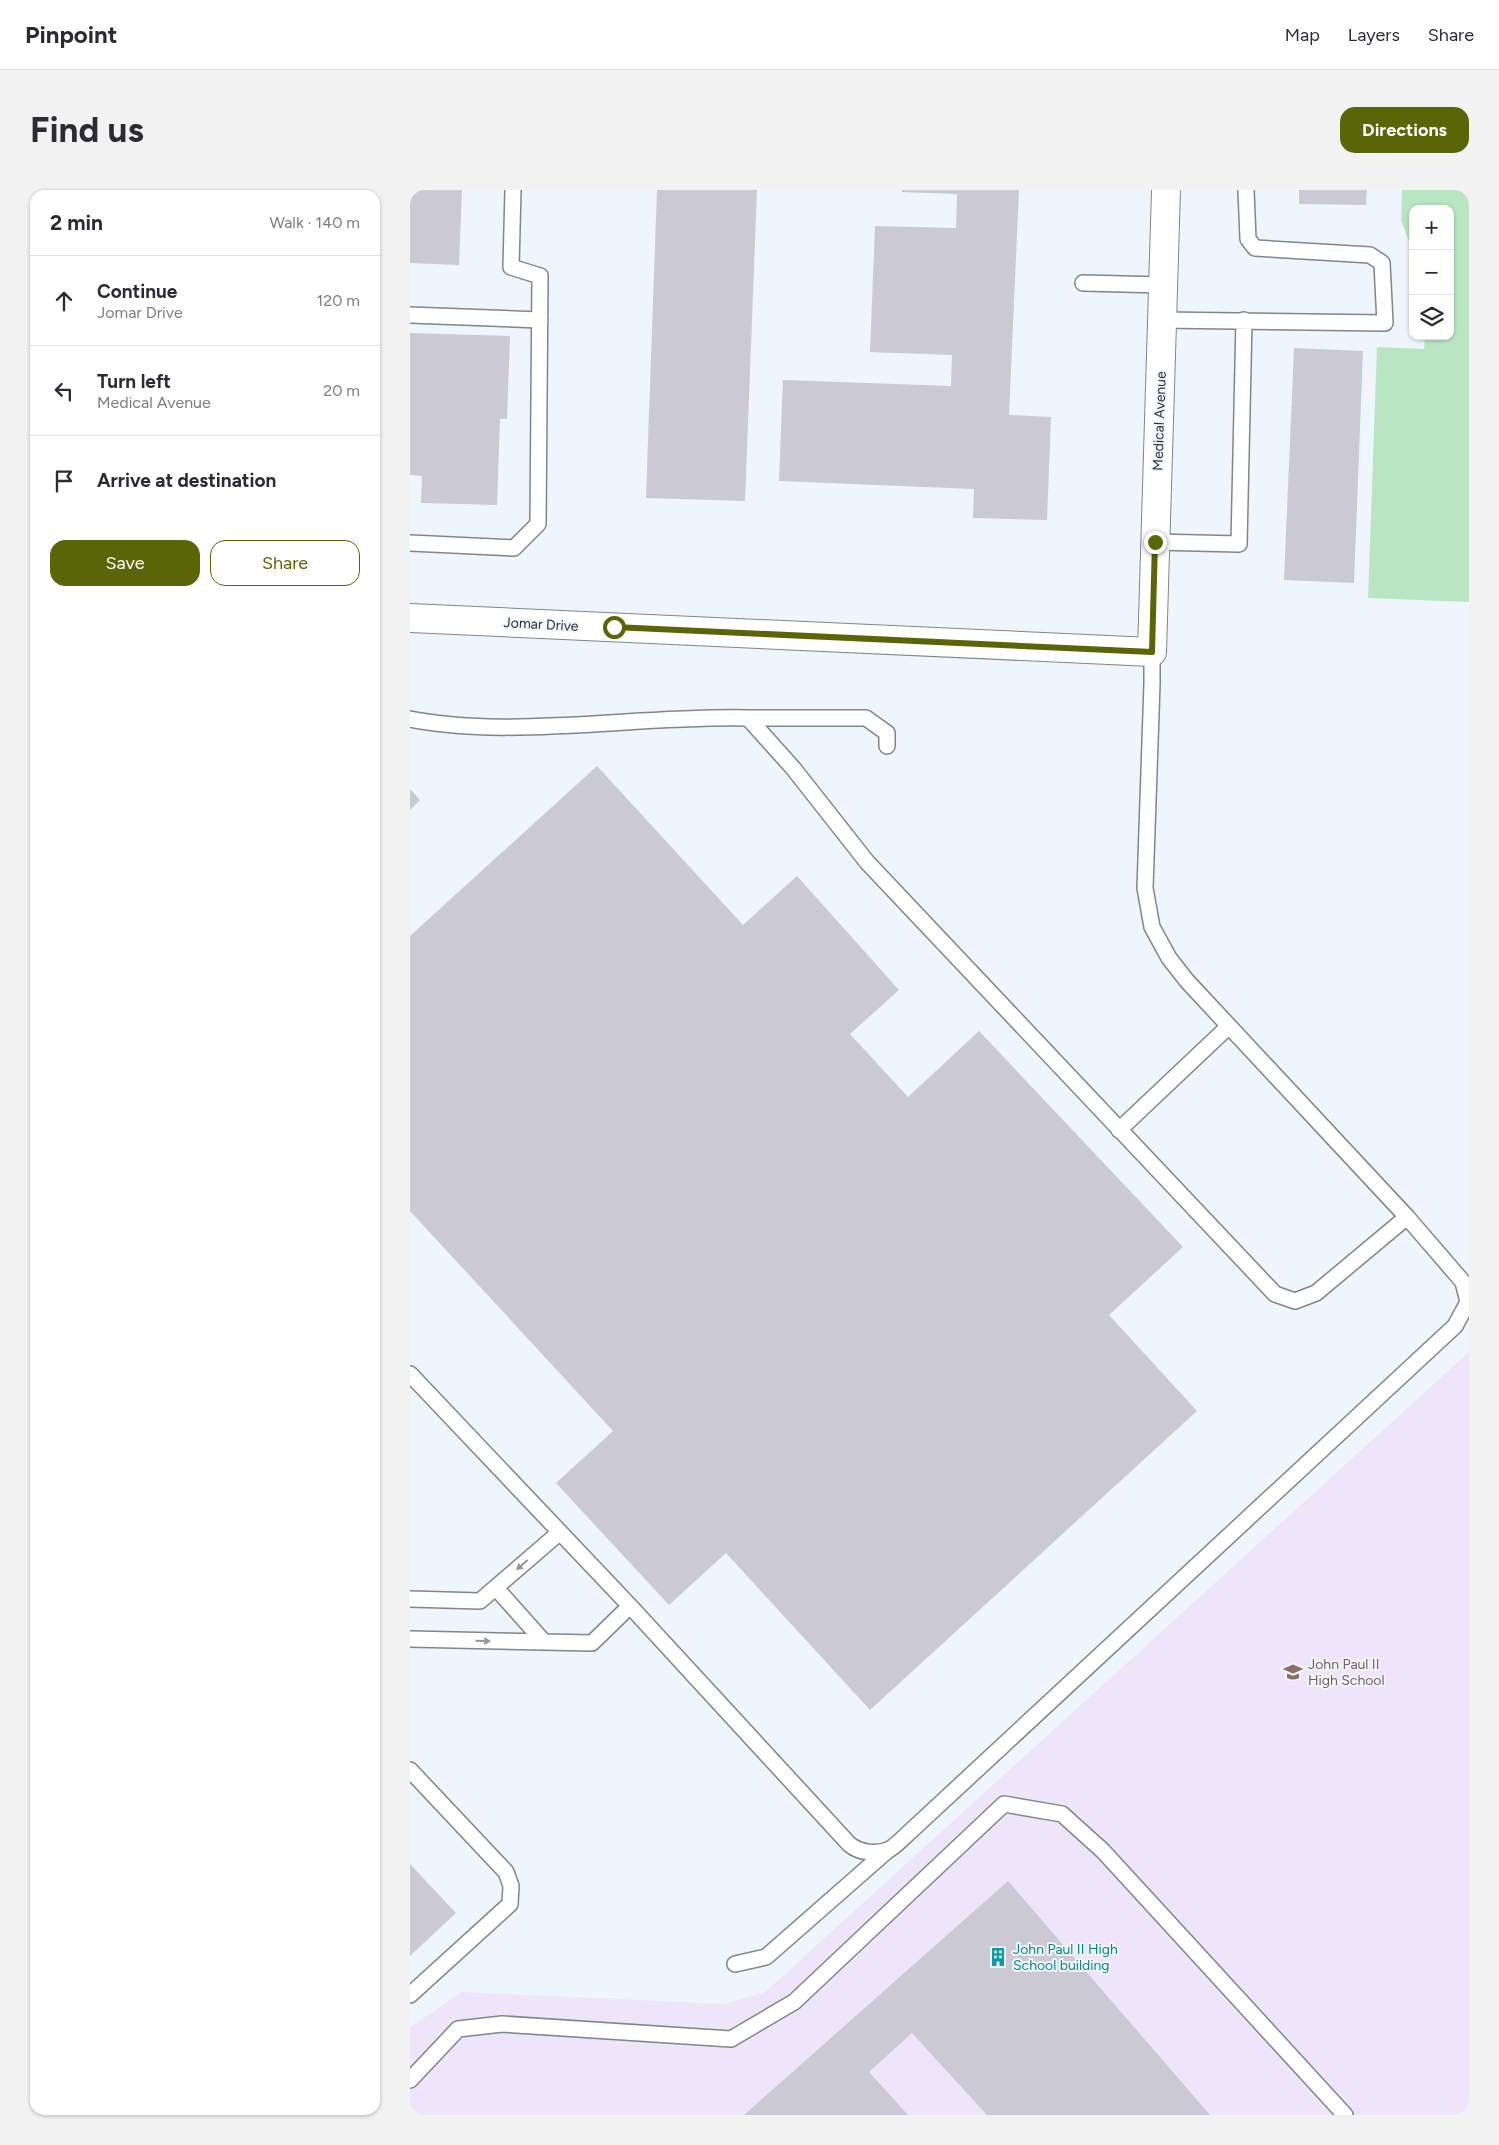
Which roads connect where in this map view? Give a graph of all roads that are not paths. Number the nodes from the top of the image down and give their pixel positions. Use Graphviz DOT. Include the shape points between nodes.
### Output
graph roads {
  1 [pos="513,190"];
  2 [pos="1166,190"];
  3 [pos="1246,190"];
  4 [pos="1083,283"];
  5 [pos="1163,285"];
  6 [pos="410,315"];
  7 [pos="540,320"];
  8 [pos="1162,320"];
  9 [pos="1244,320"];
  10 [pos="1155,542"];
  11 [pos="410,543"];
  12 [pos="410,618"];
  13 [pos="1152,652"];
  14 [pos="748,718"];
  15 [pos="410,719"];
  16 [pos="887,746"];
  17 [pos="1229,1026"];
  18 [pos="1119,1130"];
  19 [pos="1407,1217"];
  20 [pos="410,1374"];
  21 [pos="559,1532"];
  22 [pos="496,1588"];
  23 [pos="410,1599"];
  24 [pos="630,1606"];
  25 [pos="410,1639"];
  26 [pos="544,1642"];
  27 [pos="410,1770"];
  28 [pos="890,1849"];
  29 [pos="735,1964"];
  30 [pos="410,1994"];
  31 [pos="410,2080"];
  32 [pos="1346,2115"];
  1 -- 7 [label="lane" via="511,267 540,276"];
  2 -- 5 [label="street, Medical Avenue"];
  3 -- 9 [label="lane" via="1248,239 1255,248 1370,255 1382,263 1385,323"];
  4 -- 5 [label="lane"];
  5 -- 8 [label="street, Medical Avenue"];
  6 -- 7 [label="lane"];
  7 -- 11 [label="lane" via="538,524 514,548"];
  8 -- 9 [label="lane"];
  8 -- 10 [label="street, Medical Avenue"];
  9 -- 10 [label="lane" via="1239,544"];
  10 -- 13 [label="street, Medical Avenue"];
  12 -- 13 [label="street, Jomar Drive"];
  13 -- 17 [label="lane" via="1145,888 1152,927 1168,958"];
  14 -- 15 [label="lane" via="702,717 526,728 461,726"];
  14 -- 16 [label="lane" via="866,718 887,733"];
  14 -- 18 [label="lane" via="793,768 867,862"];
  17 -- 18 [label="lane"];
  17 -- 19 [label="lane"];
  18 -- 19 [label="lane" via="1275,1294 1294,1301 1316,1293"];
  19 -- 28 [label="lane" via="1463,1282 1468,1302 1455,1326"];
  20 -- 21 [label="lane"];
  21 -- 22 [label="lane, one-way"];
  21 -- 24 [label="lane"];
  22 -- 23 [label="lane" via="480,1601"];
  22 -- 26 [label="lane"];
  24 -- 26 [label="lane" via="592,1642"];
  24 -- 28 [label="lane" via="855,1850 876,1852"];
  25 -- 26 [label="lane, one-way"];
  27 -- 30 [label="lane" via="506,1872 511,1886 510,1904"];
  28 -- 29 [label="lane" via="766,1957"];
  31 -- 32 [label="lane" via="458,2029 502,2024 732,2039 794,2002 1004,1804 1062,1814 1103,1851"];
}
